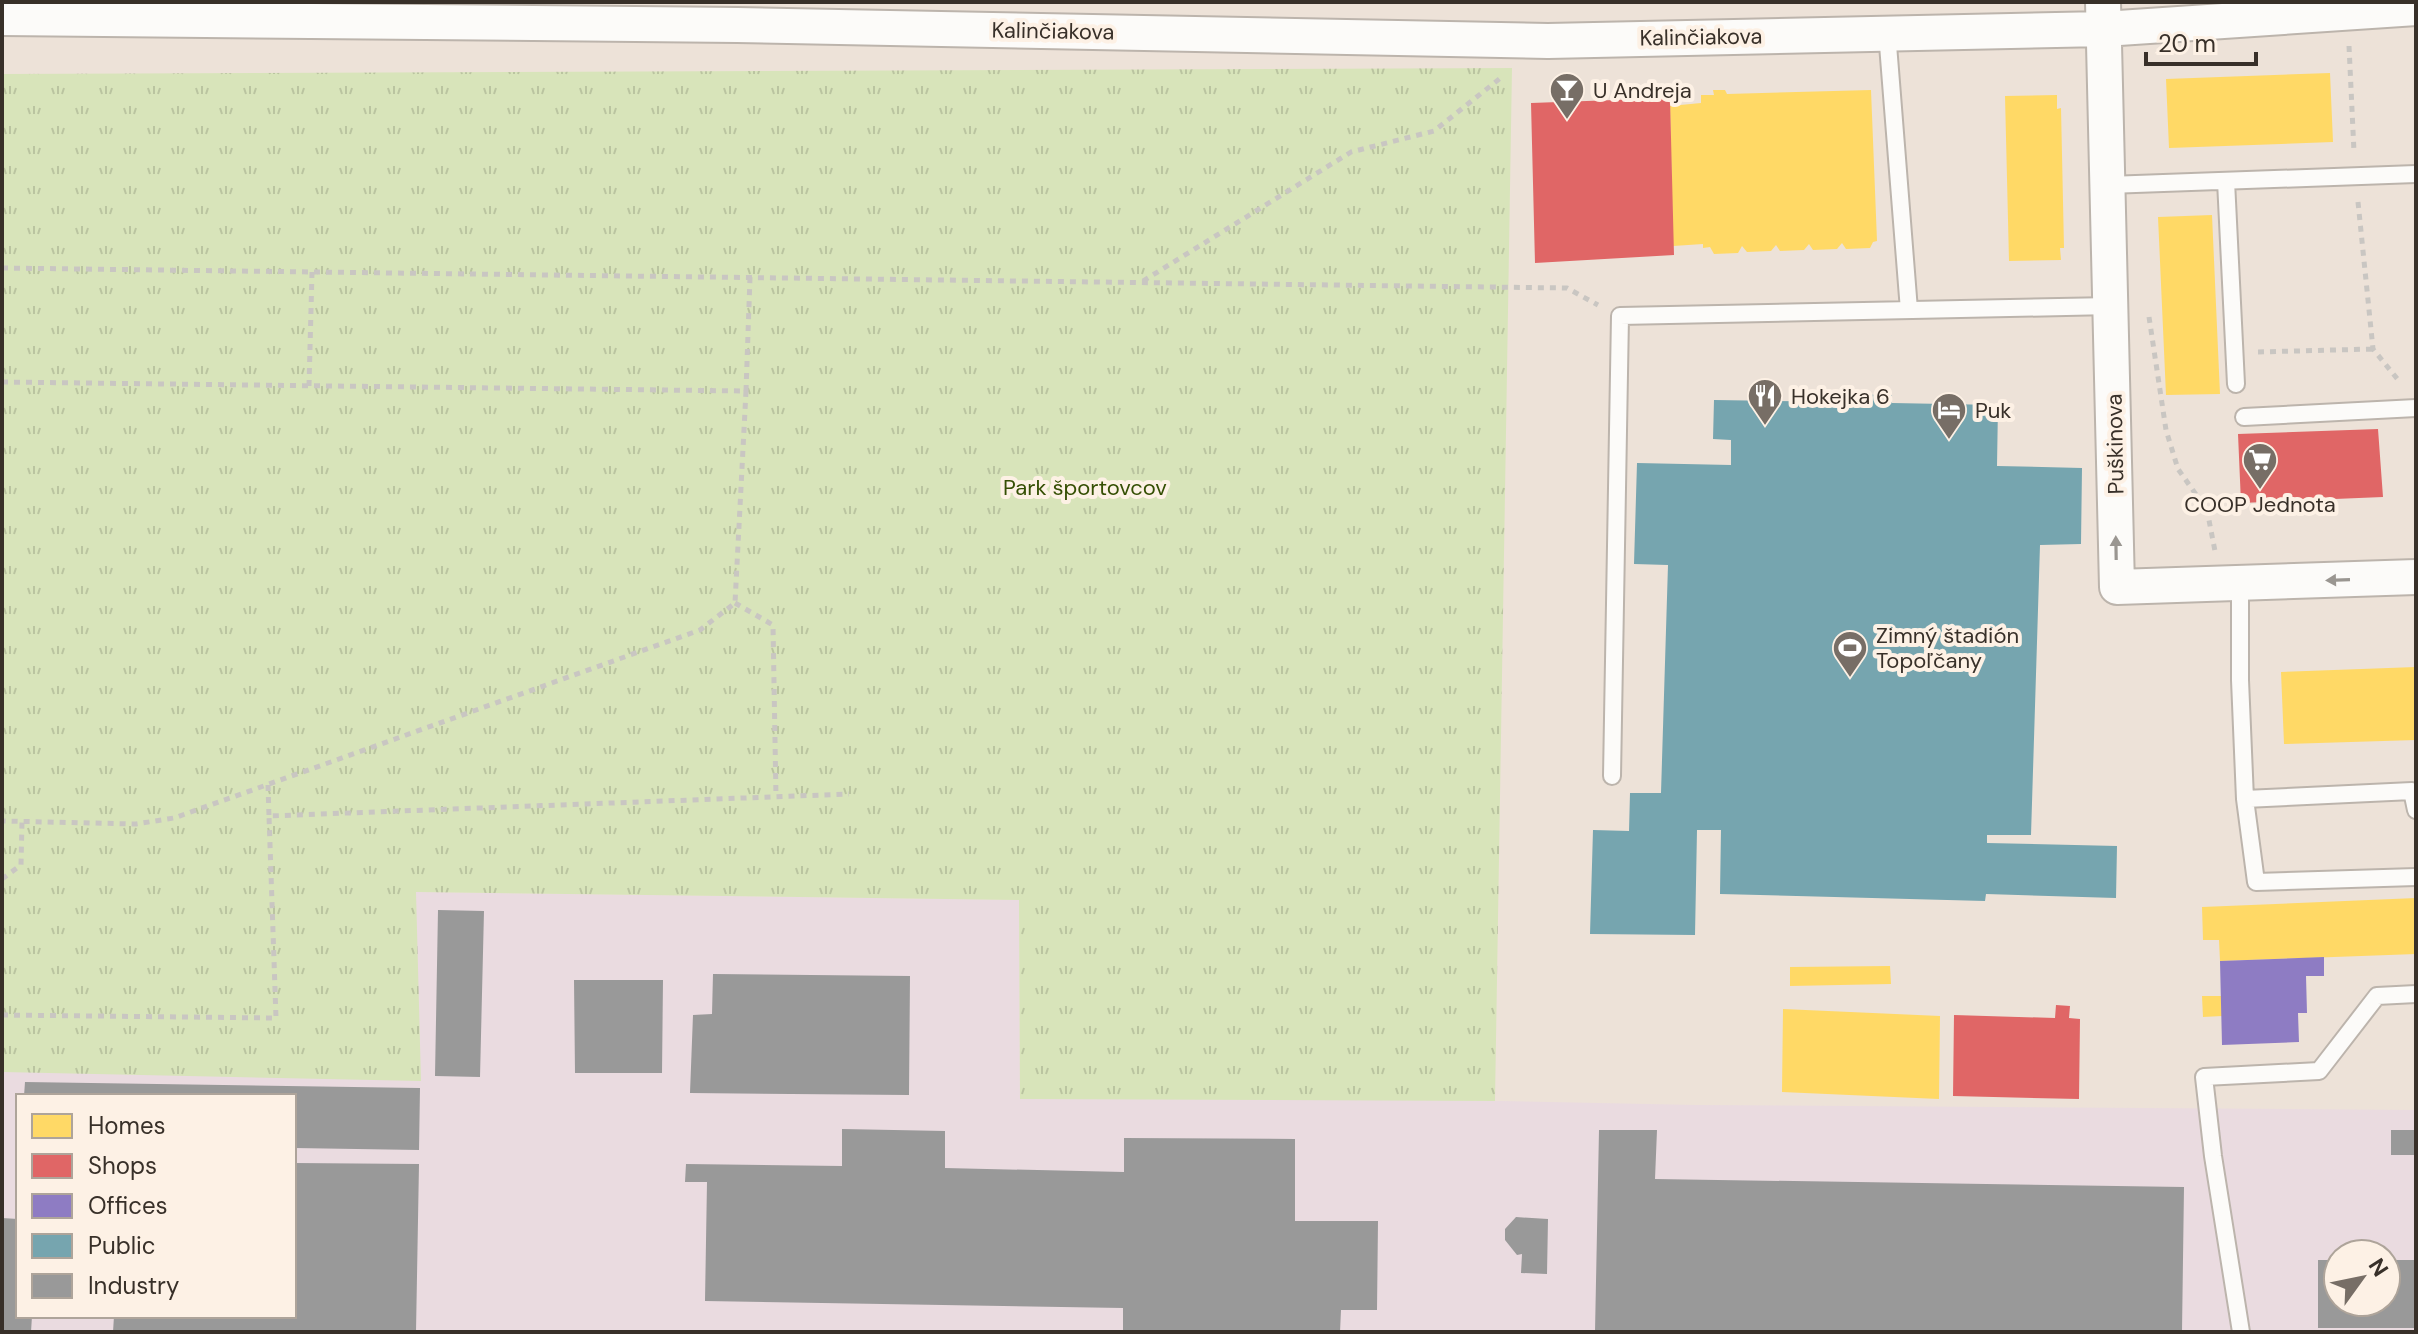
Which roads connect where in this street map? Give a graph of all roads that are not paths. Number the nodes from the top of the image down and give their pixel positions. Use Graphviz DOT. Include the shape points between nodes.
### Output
graph roads {
  1 [pos="2416,8"];
  2 [pos="2104,15"];
  3 [pos="2,18"];
  4 [pos="1887,32"];
  5 [pos="2416,174"];
  6 [pos="2226,181"];
  7 [pos="2108,185"];
  8 [pos="2112,303"];
  9 [pos="1909,310"];
  10 [pos="2236,384"];
  11 [pos="2414,408"];
  12 [pos="2244,417"];
  13 [pos="2416,577"];
  14 [pos="2230,584"];
  15 [pos="1612,776"];
  16 [pos="2245,799"];
  17 [pos="2416,810"];
  18 [pos="2416,877"];
  19 [pos="2416,994"];
  20 [pos="2241,1332"];
  1 -- 2 [label="street, Kalinčiakova"];
  2 -- 4 [label="street, Kalinčiakova"];
  2 -- 7 [label="street, Puškinova"];
  3 -- 4 [label="street, Kalinčiakova" via="737,15 1548,41"];
  4 -- 9 [label="lane"];
  5 -- 6 [label="lane"];
  6 -- 7 [label="lane"];
  6 -- 10 [label="lane"];
  7 -- 8 [label="street, Puškinova"];
  8 -- 9 [label="lane"];
  14 -- 8 [label="street, Puškinova, one-way" via="2117,587"];
  9 -- 15 [label="lane" via="1620,316"];
  11 -- 12 [label="lane"];
  13 -- 14 [label="street, Puškinova, one-way"];
  14 -- 16 [label="lane"];
  16 -- 17 [label="lane" via="2412,791"];
  16 -- 18 [label="lane" via="2256,882"];
  19 -- 20 [label="lane" via="2377,996 2319,1071 2204,1077"];
}
